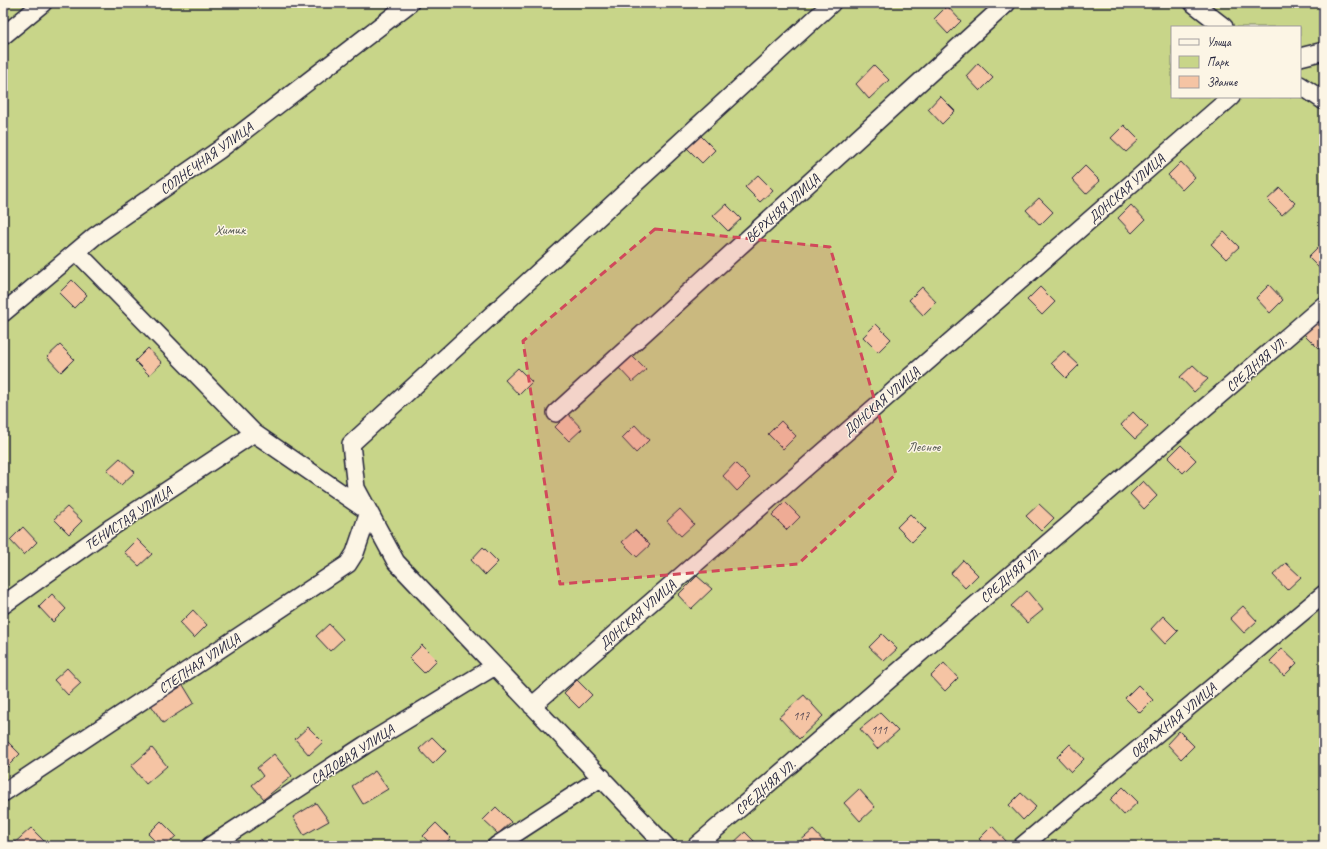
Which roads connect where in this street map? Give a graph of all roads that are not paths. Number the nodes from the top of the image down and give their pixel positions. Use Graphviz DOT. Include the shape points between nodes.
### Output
graph roads {
  1 [pos="43,3"];
  2 [pos="410,3"];
  3 [pos="832,3"];
  4 [pos="1007,3"];
  5 [pos="1193,3"];
  6 [pos="1223,26"];
  7 [pos="3,36"];
  8 [pos="1324,51"];
  9 [pos="1301,57"];
  10 [pos="1301,86"];
  11 [pos="1230,98"];
  12 [pos="1324,101"];
  13 [pos="77,252"];
  14 [pos="1324,305"];
  15 [pos="3,313"];
  16 [pos="556,413"];
  17 [pos="254,433"];
  18 [pos="369,512"];
  19 [pos="1324,594"];
  20 [pos="3,605"];
  21 [pos="495,666"];
  22 [pos="532,706"];
  23 [pos="602,777"];
  24 [pos="3,793"];
  25 [pos="210,846"];
  26 [pos="496,846"];
  27 [pos="666,846"];
  28 [pos="696,846"];
  29 [pos="1022,846"];
  1 -- 7 [label="street"];
  2 -- 13 [label="street, СОЛНЕЧНАЯ УЛИЦА" via="219,150 95,236"];
  3 -- 18 [label="street" via="351,444 356,488"];
  4 -- 16 [label="street, ВЕРХНЯЯ УЛИЦА"];
  5 -- 6 [label="street"];
  8 -- 9 [label="street"];
  10 -- 12 [label="street"];
  11 -- 22 [label="street, ДОНСКАЯ УЛИЦА"];
  13 -- 15 [label="street, СОЛНЕЧНАЯ УЛИЦА"];
  13 -- 17 [label="street"];
  14 -- 28 [label="street, СРЕДНЯЯ УЛ."];
  17 -- 18 [label="street"];
  17 -- 20 [label="street, ТЕНИСТАЯ УЛИЦА"];
  18 -- 21 [label="street" via="396,562"];
  18 -- 24 [label="street, СТЕПНАЯ УЛИЦА" via="355,553 348,564"];
  19 -- 29 [label="street, ОВРАЖНАЯ УЛИЦА"];
  21 -- 22 [label="street"];
  21 -- 25 [label="street, САДОВАЯ УЛИЦА" via="365,745"];
  22 -- 23 [label="street"];
  23 -- 26 [label="street"];
  23 -- 27 [label="street"];
}
